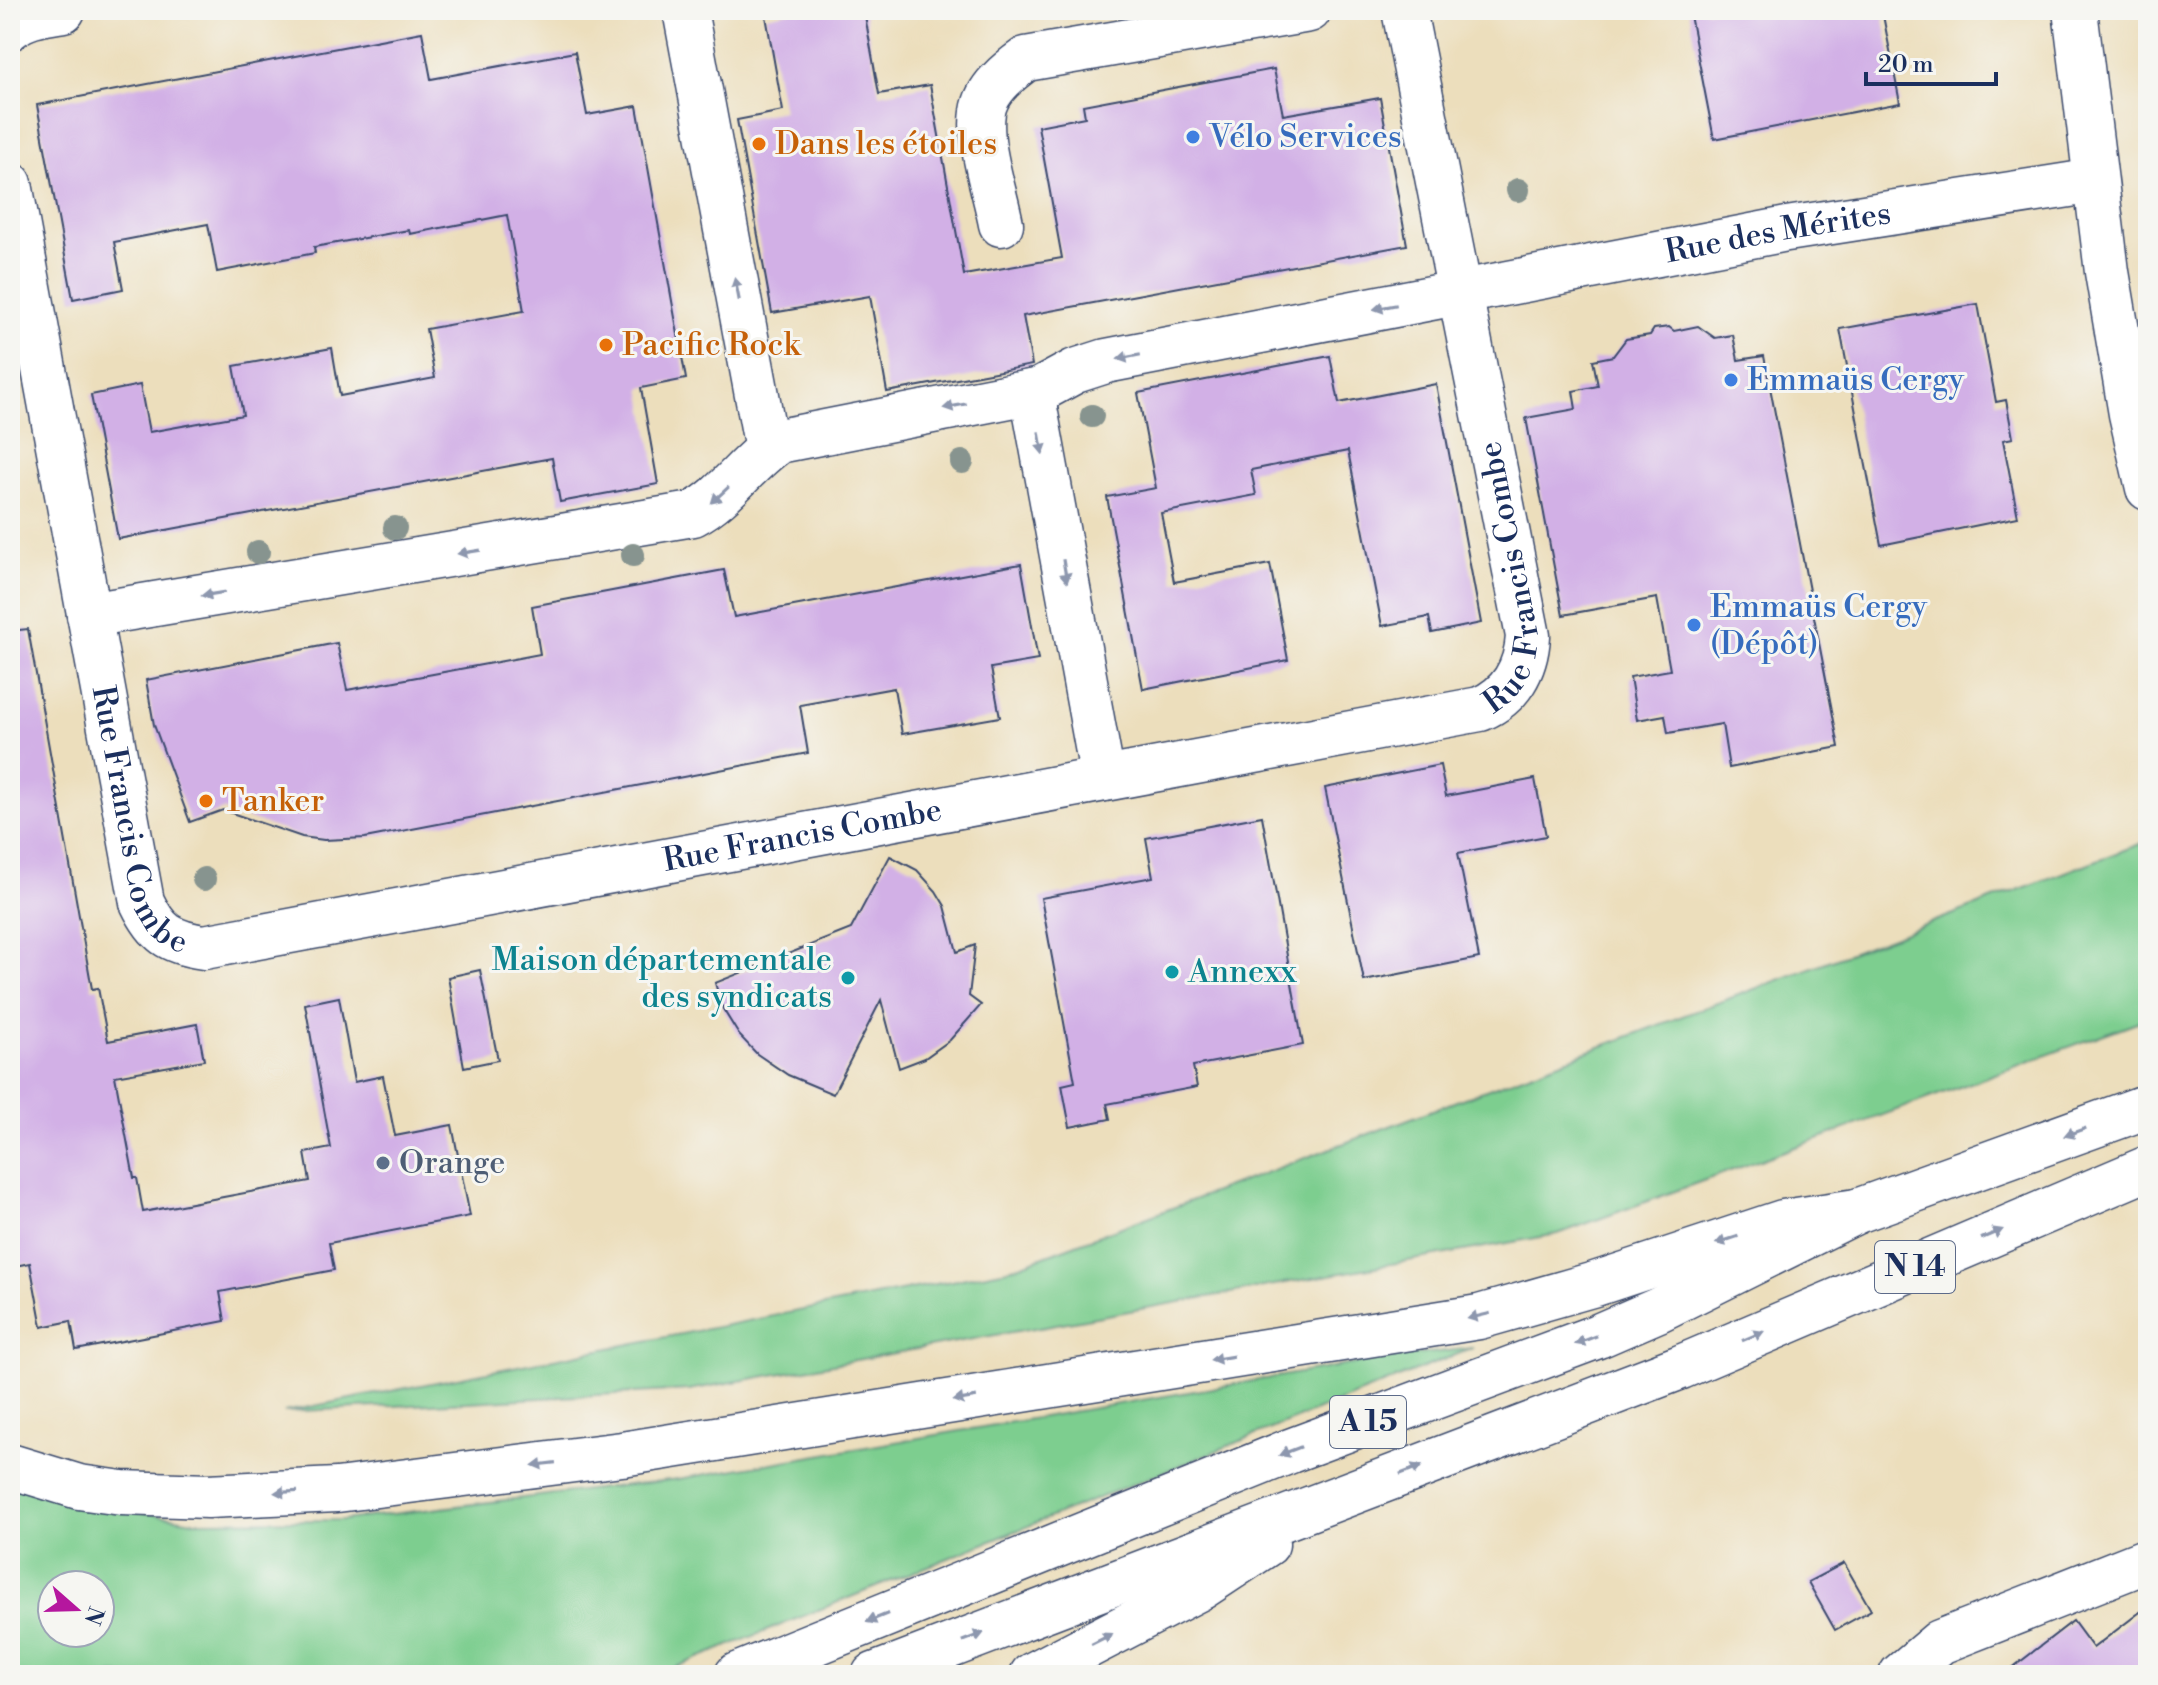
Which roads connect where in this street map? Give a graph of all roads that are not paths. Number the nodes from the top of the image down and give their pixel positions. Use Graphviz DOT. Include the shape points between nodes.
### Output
graph roads {
  1 [pos="63,10"];
  2 [pos="685,10"];
  3 [pos="1309,10"];
  4 [pos="1404,10"];
  5 [pos="2075,10"];
  6 [pos="10,28"];
  7 [pos="2095,181"];
  8 [pos="10,184"];
  9 [pos="1001,224"];
  10 [pos="1461,292"];
  11 [pos="1032,392"];
  12 [pos="767,449"];
  13 [pos="2148,488"];
  14 [pos="89,615"];
  15 [pos="1103,779"];
  16 [pos="2148,1106"];
  17 [pos="2148,1168"];
  18 [pos="1857,1211"];
  19 [pos="1658,1310"];
  20 [pos="1681,1367"];
  21 [pos="10,1436"];
  22 [pos="10,1466"];
  23 [pos="208,1496"];
  24 [pos="1338,1498"];
  25 [pos="2148,1560"];
  26 [pos="737,1675"];
  27 [pos="874,1675"];
  28 [pos="1032,1675"];
  29 [pos="1901,1675"];
  1 -- 6 [label="main road"];
  12 -- 2 [label="main road, one-way"];
  3 -- 9 [label="main road" via="1026,59 994,87 983,109 983,136"];
  4 -- 10 [label="main road, Rue Francis Combe"];
  5 -- 7 [label="main road"];
  7 -- 10 [label="main road, Rue des Mérites" via="1787,229"];
  7 -- 13 [label="main road" via="2116,330"];
  8 -- 14 [label="main road, Rue Francis Combe"];
  10 -- 11 [label="main road, Rue des Mérites, one-way" via="1106,361"];
  10 -- 15 [label="main road, Rue Francis Combe" via="1528,636 1527,655 1510,688 1480,709"];
  11 -- 12 [label="main road, Rue des Mérites, one-way" via="796,436"];
  11 -- 15 [label="main road, one-way"];
  12 -- 14 [label="main road, one-way" via="722,494 693,514"];
  14 -- 15 [label="main road, Rue Francis Combe" via="142,902 164,935 182,944 204,947"];
  16 -- 18 [label="main road, N 14, one-way"];
  20 -- 17 [label="main road, N 14, one-way"];
  18 -- 19 [label="main road, N 14"];
  18 -- 23 [label="main road, one-way" via="1783,1222 1479,1317 622,1454 337,1490"];
  19 -- 26 [label="main road, A 15, one-way" via="1290,1451"];
  24 -- 20 [label="main road, A 15, one-way"];
  21 -- 23 [label="main road" via="84,1464"];
  22 -- 23 [label="main road" via="79,1487"];
  27 -- 24 [label="main road, A 15, one-way"];
  28 -- 24 [label="main road, one-way" via="1202,1587"];
  25 -- 29 [label="main road" via="1940,1642"];
}
